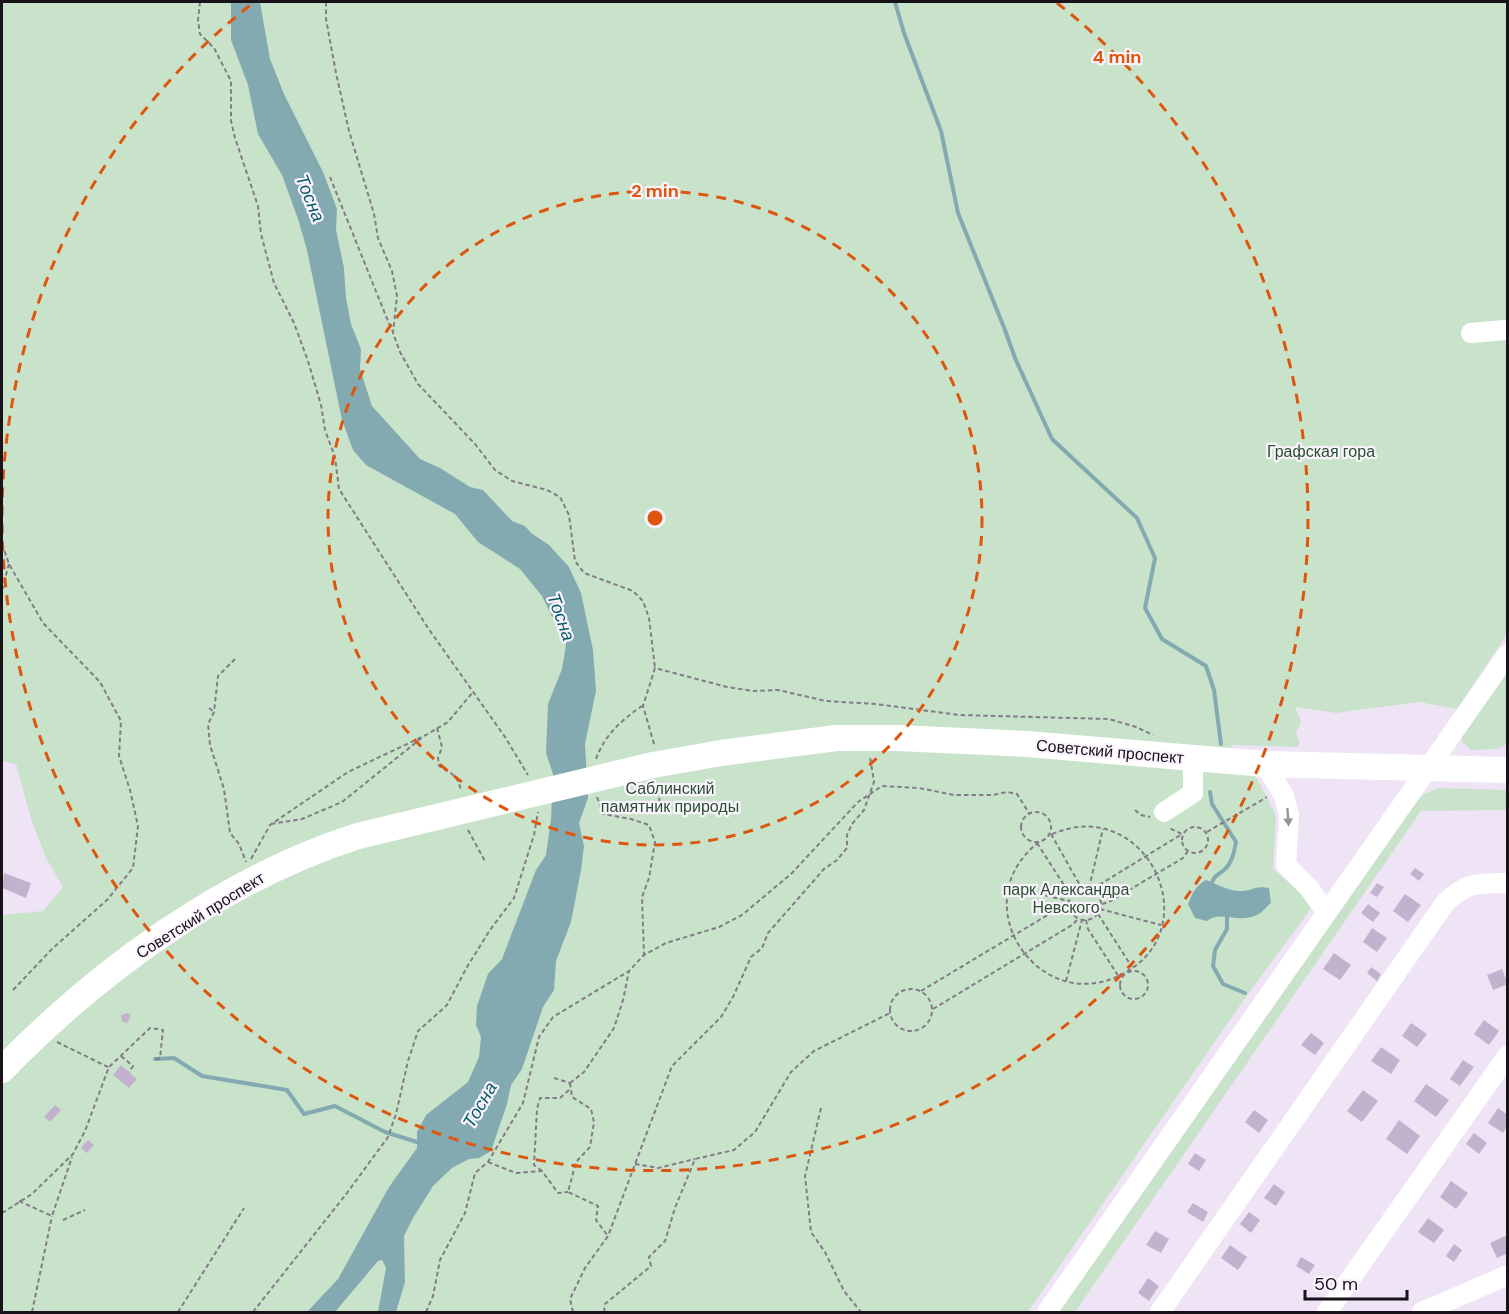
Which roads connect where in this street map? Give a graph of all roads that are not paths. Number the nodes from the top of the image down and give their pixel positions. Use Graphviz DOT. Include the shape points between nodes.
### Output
graph roads {
  1 [pos="1507,325"];
  2 [pos="1471,333"];
  3 [pos="1508,654"];
  4 [pos="1193,759"];
  5 [pos="1265,764"];
  6 [pos="1428,770"];
  7 [pos="1508,770"];
  8 [pos="1164,812"];
  9 [pos="1508,883"];
  10 [pos="1326,912"];
  11 [pos="1508,1056"];
  12 [pos="2,1070"];
  13 [pos="1508,1275"];
  14 [pos="1047,1312"];
  15 [pos="1160,1312"];
  16 [pos="1327,1312"];
  17 [pos="1422,1312"];
  1 -- 2 [label="street"];
  3 -- 6 [label="street"];
  4 -- 5 [label="main road, Советский проспект"];
  4 -- 8 [label="street" via="1193,793"];
  4 -- 12 [label="main road, Советский проспект" via="1027,744 836,738 655,762 336,843 254,879 193,916 89,988"];
  5 -- 6 [label="main road, Советский проспект"];
  5 -- 10 [label="street, one-way" via="1284,796 1289,815 1286,865"];
  6 -- 7 [label="main road, Советский проспект"];
  6 -- 10 [label="street"];
  9 -- 15 [label="street" via="1480,883 1459,890 1445,903"];
  10 -- 14 [label="street"];
  11 -- 16 [label="street"];
  13 -- 17 [label="street"];
}
